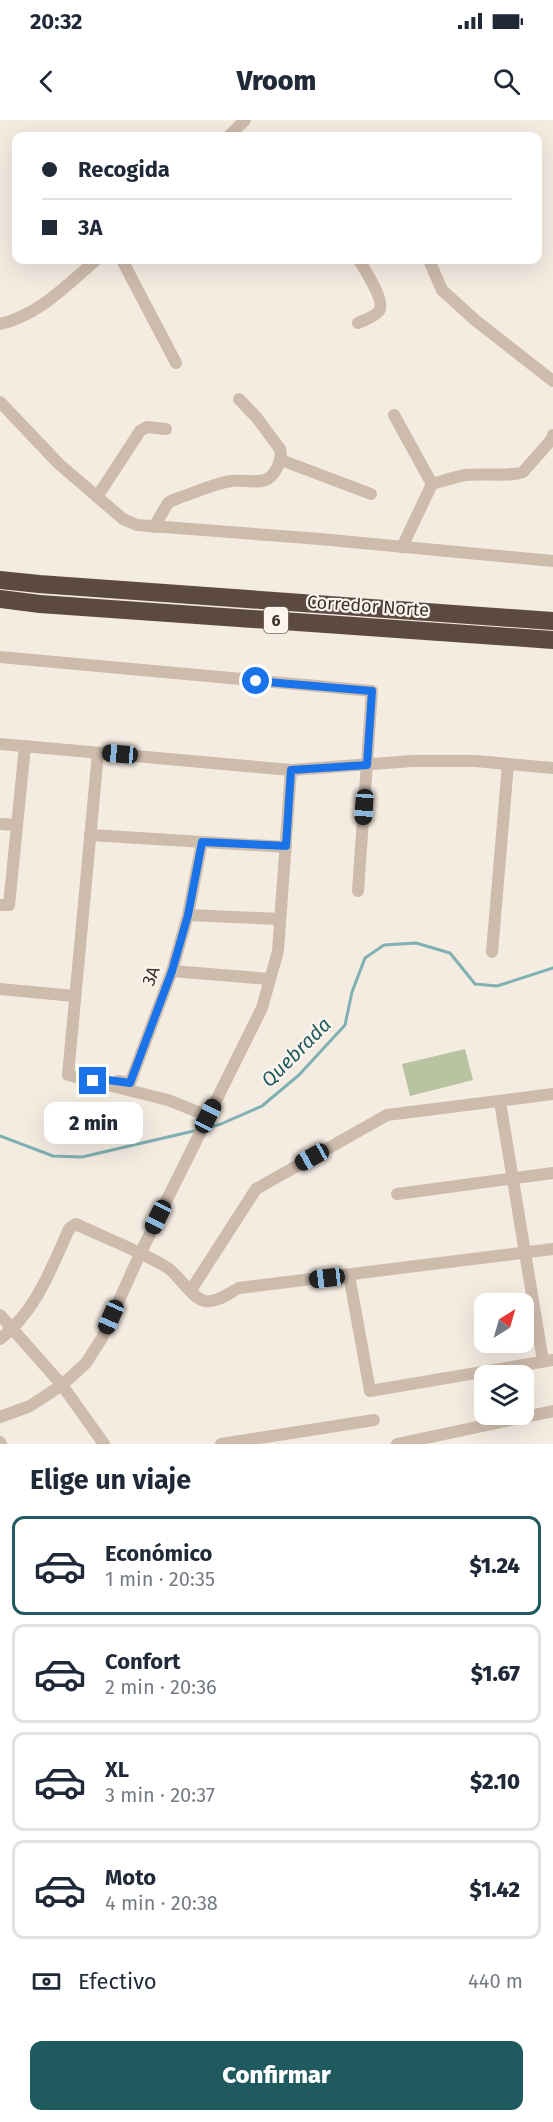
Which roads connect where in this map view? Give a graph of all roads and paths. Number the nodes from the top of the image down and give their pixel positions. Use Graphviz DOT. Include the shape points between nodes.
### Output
graph roads {
  1 [pos="245,120"];
  2 [pos="233,132"];
  3 [pos="91,264"];
  4 [pos="124,264"];
  5 [pos="361,264"];
  6 [pos="431,264"];
  7 [pos="358,323"];
  8 [pos="0,324"];
  9 [pos="176,363"];
  10 [pos="553,381"];
  11 [pos="239,399"];
  12 [pos="0,402"];
  13 [pos="394,415"];
  14 [pos="166,429"];
  15 [pos="553,435"];
  16 [pos="281,460"];
  17 [pos="432,484"];
  18 [pos="371,494"];
  19 [pos="97,497"];
  20 [pos="154,527"];
  21 [pos="402,547"];
  22 [pos="553,561"];
  23 [pos="0,580"];
  24 [pos="0,599"];
  25 [pos="553,621"];
  26 [pos="553,640"];
  27 [pos="0,657"];
  28 [pos="0,744"];
  29 [pos="25,746"];
  30 [pos="98,753"];
  31 [pos="508,764"];
  32 [pos="367,765"];
  33 [pos="553,768"];
  34 [pos="291,770"];
  35 [pos="0,824"];
  36 [pos="17,825"];
  37 [pos="90,835"];
  38 [pos="202,842"];
  39 [pos="286,846"];
  40 [pos="358,891"];
  41 [pos="0,905"];
  42 [pos="188,915"];
  43 [pos="280,919"];
  44 [pos="492,952"];
  45 [pos="172,971"];
  46 [pos="270,979"];
  47 [pos="0,988"];
  48 [pos="74,996"];
  49 [pos="93,1081"];
  50 [pos="553,1094"];
  51 [pos="500,1102"];
  52 [pos="207,1118"];
  53 [pos="553,1173"];
  54 [pos="513,1180"];
  55 [pos="397,1194"];
  56 [pos="553,1249"];
  57 [pos="140,1254"];
  58 [pos="525,1254"];
  59 [pos="349,1275"];
  60 [pos="191,1290"];
  61 [pos="0,1315"];
  62 [pos="12,1330"];
  63 [pos="0,1339"];
  64 [pos="548,1360"];
  65 [pos="62,1385"];
  66 [pos="553,1411"];
  67 [pos="0,1417"];
  68 [pos="374,1420"];
  69 [pos="104,1444"];
  70 [pos="221,1444"];
  71 [pos="397,1444"];
  1 -- 2 [label="street"];
  3 -- 8 [label="street" via="51,299 18,320"];
  4 -- 9 [label="street"];
  5 -- 7 [label="street" via="381,304 379,311"];
  6 -- 10 [label="street" via="442,291"];
  11 -- 16 [label="street" via="266,428 280,449"];
  12 -- 19 [label="street" via="59,464"];
  13 -- 17 [label="street"];
  14 -- 19 [label="street" via="140,431"];
  15 -- 17 [label="street" via="523,472 463,475"];
  16 -- 18 [label="street"];
  16 -- 20 [label="street" via="267,479 231,481 173,500"];
  17 -- 21 [label="street"];
  19 -- 20 [label="street" via="123,519"];
  20 -- 21 [label="street"];
  21 -- 22 [label="street"];
  23 -- 25 [label="highway, Corredor Norte / 6"];
  24 -- 26 [label="highway, Corredor Norte / 6"];
  27 -- 32 [label="street" via="372,691"];
  28 -- 29 [label="street"];
  29 -- 30 [label="street"];
  29 -- 36 [label="street"];
  30 -- 34 [label="street"];
  30 -- 37 [label="street"];
  31 -- 32 [label="street" via="412,760"];
  31 -- 33 [label="street"];
  31 -- 44 [label="street"];
  32 -- 34 [label="street"];
  32 -- 40 [label="street"];
  34 -- 39 [label="street"];
  35 -- 36 [label="street"];
  36 -- 41 [label="street" via="9,905"];
  37 -- 38 [label="street"];
  37 -- 48 [label="street"];
  38 -- 39 [label="street"];
  38 -- 42 [label="street, 3A"];
  39 -- 43 [label="street"];
  42 -- 43 [label="street"];
  42 -- 45 [label="street, 3A"];
  43 -- 46 [label="street" via="278,951"];
  45 -- 46 [label="street"];
  45 -- 49 [label="street, 3A" via="130,1083"];
  46 -- 52 [label="street" via="262,1008"];
  47 -- 48 [label="street"];
  48 -- 49 [label="street" via="68,1075"];
  49 -- 52 [label="street" via="168,1100"];
  50 -- 51 [label="street"];
  51 -- 54 [label="street"];
  51 -- 60 [label="street" via="387,1115 256,1189"];
  52 -- 57 [label="street"];
  53 -- 54 [label="street"];
  54 -- 55 [label="street"];
  54 -- 58 [label="street"];
  56 -- 58 [label="street"];
  57 -- 60 [label="street" via="168,1268"];
  57 -- 62 [label="street" via="72,1225 40,1292"];
  57 -- 65 [label="street" via="102,1338 86,1363"];
  58 -- 59 [label="street"];
  58 -- 64 [label="street"];
  59 -- 60 [label="street" via="239,1288 208,1302 198,1299"];
  59 -- 64 [label="street" via="370,1391"];
  61 -- 62 [label="street"];
  62 -- 63 [label="street"];
  62 -- 65 [label="street"];
  65 -- 67 [label="street" via="30,1406"];
  65 -- 69 [label="street"];
  66 -- 71 [label="street"];
  68 -- 70 [label="street"];
}
